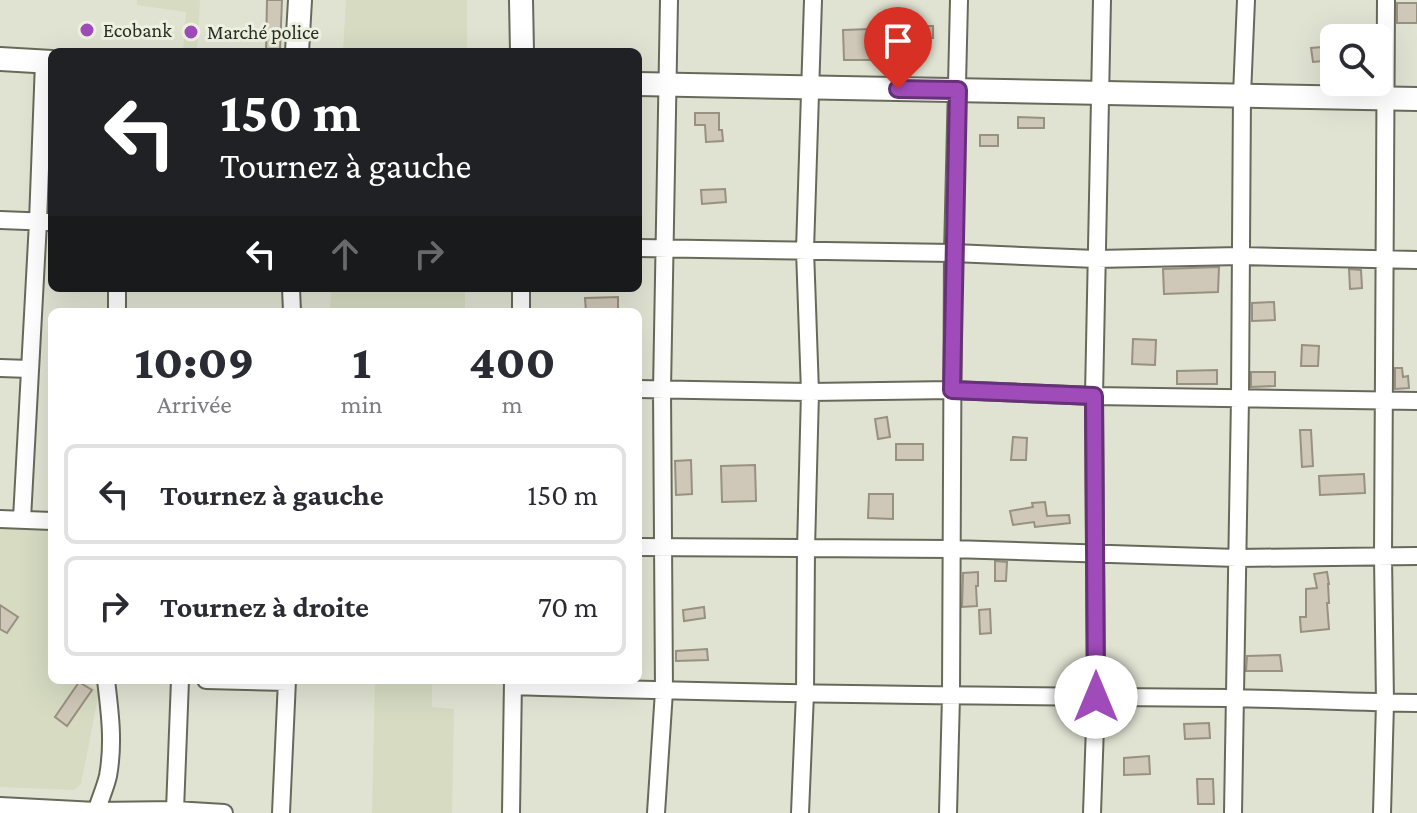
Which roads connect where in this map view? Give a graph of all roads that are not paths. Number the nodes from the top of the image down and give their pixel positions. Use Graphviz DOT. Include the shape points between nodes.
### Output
graph roads {
  1 [pos="300,0"];
  2 [pos="521,0"];
  3 [pos="669,0"];
  4 [pos="813,0"];
  5 [pos="959,0"];
  6 [pos="1102,0"];
  7 [pos="1246,0"];
  8 [pos="1386,0"];
  9 [pos="297,48"];
  10 [pos="522,48"];
  11 [pos="0,59"];
  12 [pos="48,62"];
  13 [pos="642,84"];
  14 [pos="668,85"];
  15 [pos="809,87"];
  16 [pos="958,90"];
  17 [pos="1100,92"];
  18 [pos="1242,95"];
  19 [pos="1385,98"];
  20 [pos="1417,99"];
  21 [pos="0,220"];
  22 [pos="45,222"];
  23 [pos="642,248"];
  24 [pos="664,250"];
  25 [pos="805,250"];
  26 [pos="953,253"];
  27 [pos="1240,256"];
  28 [pos="1096,259"];
  29 [pos="1386,260"];
  30 [pos="1417,260"];
  31 [pos="0,368"];
  32 [pos="30,369"];
  33 [pos="642,389"];
  34 [pos="662,390"];
  35 [pos="952,390"];
  36 [pos="810,392"];
  37 [pos="1094,396"];
  38 [pos="1240,398"];
  39 [pos="1384,400"];
  40 [pos="1417,401"];
  41 [pos="0,519"];
  42 [pos="22,519"];
  43 [pos="48,521"];
  44 [pos="642,547"];
  45 [pos="662,547"];
  46 [pos="806,549"];
  47 [pos="951,549"];
  48 [pos="1096,553"];
  49 [pos="1383,556"];
  50 [pos="1417,556"];
  51 [pos="1237,558"];
  52 [pos="107,684"];
  53 [pos="180,684"];
  54 [pos="287,684"];
  55 [pos="513,684"];
  56 [pos="532,684"];
  57 [pos="664,691"];
  58 [pos="805,693"];
  59 [pos="951,696"];
  60 [pos="1096,697"];
  61 [pos="1234,698"];
  62 [pos="1385,703"];
  63 [pos="1417,703"];
  64 [pos="0,806"];
  65 [pos="175,810"];
  66 [pos="96,812"];
  67 [pos="224,813"];
  68 [pos="281,813"];
  69 [pos="511,813"];
  70 [pos="656,813"];
  71 [pos="800,813"];
  72 [pos="948,813"];
  73 [pos="1092,813"];
  74 [pos="1233,813"];
  75 [pos="1382,813"];
  1 -- 9 [label="street"];
  2 -- 10 [label="street"];
  3 -- 14 [label="street"];
  4 -- 15 [label="street"];
  5 -- 16 [label="street"];
  6 -- 17 [label="street"];
  7 -- 18 [label="street"];
  8 -- 19 [label="street"];
  11 -- 12 [label="street"];
  12 -- 22 [label="street"];
  13 -- 14 [label="street"];
  14 -- 15 [label="street"];
  14 -- 24 [label="street"];
  15 -- 16 [label="street"];
  15 -- 25 [label="street"];
  16 -- 17 [label="street"];
  16 -- 26 [label="street"];
  17 -- 18 [label="street"];
  17 -- 28 [label="street"];
  18 -- 19 [label="street"];
  18 -- 27 [label="street"];
  19 -- 20 [label="street"];
  19 -- 29 [label="street"];
  21 -- 22 [label="street"];
  22 -- 32 [label="street"];
  23 -- 24 [label="street"];
  24 -- 25 [label="street"];
  24 -- 34 [label="street"];
  25 -- 26 [label="street"];
  25 -- 36 [label="street"];
  26 -- 28 [label="street"];
  26 -- 35 [label="street"];
  27 -- 28 [label="street"];
  27 -- 29 [label="street"];
  27 -- 38 [label="street"];
  28 -- 37 [label="street"];
  29 -- 30 [label="street"];
  29 -- 39 [label="street"];
  31 -- 32 [label="street"];
  32 -- 42 [label="street"];
  33 -- 34 [label="street"];
  34 -- 36 [label="street"];
  34 -- 45 [label="street"];
  35 -- 36 [label="street"];
  35 -- 37 [label="street"];
  35 -- 47 [label="street"];
  36 -- 46 [label="street"];
  37 -- 38 [label="street"];
  37 -- 48 [label="street"];
  38 -- 39 [label="street"];
  38 -- 51 [label="street"];
  39 -- 40 [label="street"];
  39 -- 49 [label="street"];
  41 -- 42 [label="street"];
  42 -- 43 [label="street"];
  44 -- 45 [label="street"];
  45 -- 46 [label="street"];
  45 -- 57 [label="street"];
  46 -- 47 [label="street"];
  46 -- 58 [label="street"];
  47 -- 48 [label="street"];
  47 -- 59 [label="street"];
  48 -- 51 [label="street"];
  48 -- 60 [label="street"];
  49 -- 50 [label="street"];
  49 -- 51 [label="street"];
  49 -- 62 [label="street"];
  51 -- 61 [label="street"];
  52 -- 66 [label="street" via="112,750"];
  53 -- 65 [label="street"];
  54 -- 68 [label="street"];
  55 -- 69 [label="street"];
  56 -- 57 [label="street"];
  57 -- 58 [label="street"];
  57 -- 70 [label="street"];
  58 -- 59 [label="street"];
  58 -- 71 [label="street"];
  59 -- 60 [label="street"];
  59 -- 72 [label="street"];
  60 -- 61 [label="street"];
  60 -- 73 [label="street"];
  61 -- 62 [label="street"];
  61 -- 74 [label="street"];
  62 -- 63 [label="street"];
  62 -- 75 [label="street"];
  64 -- 66 [label="street"];
  65 -- 66 [label="street"];
  65 -- 67 [label="street"];
}
